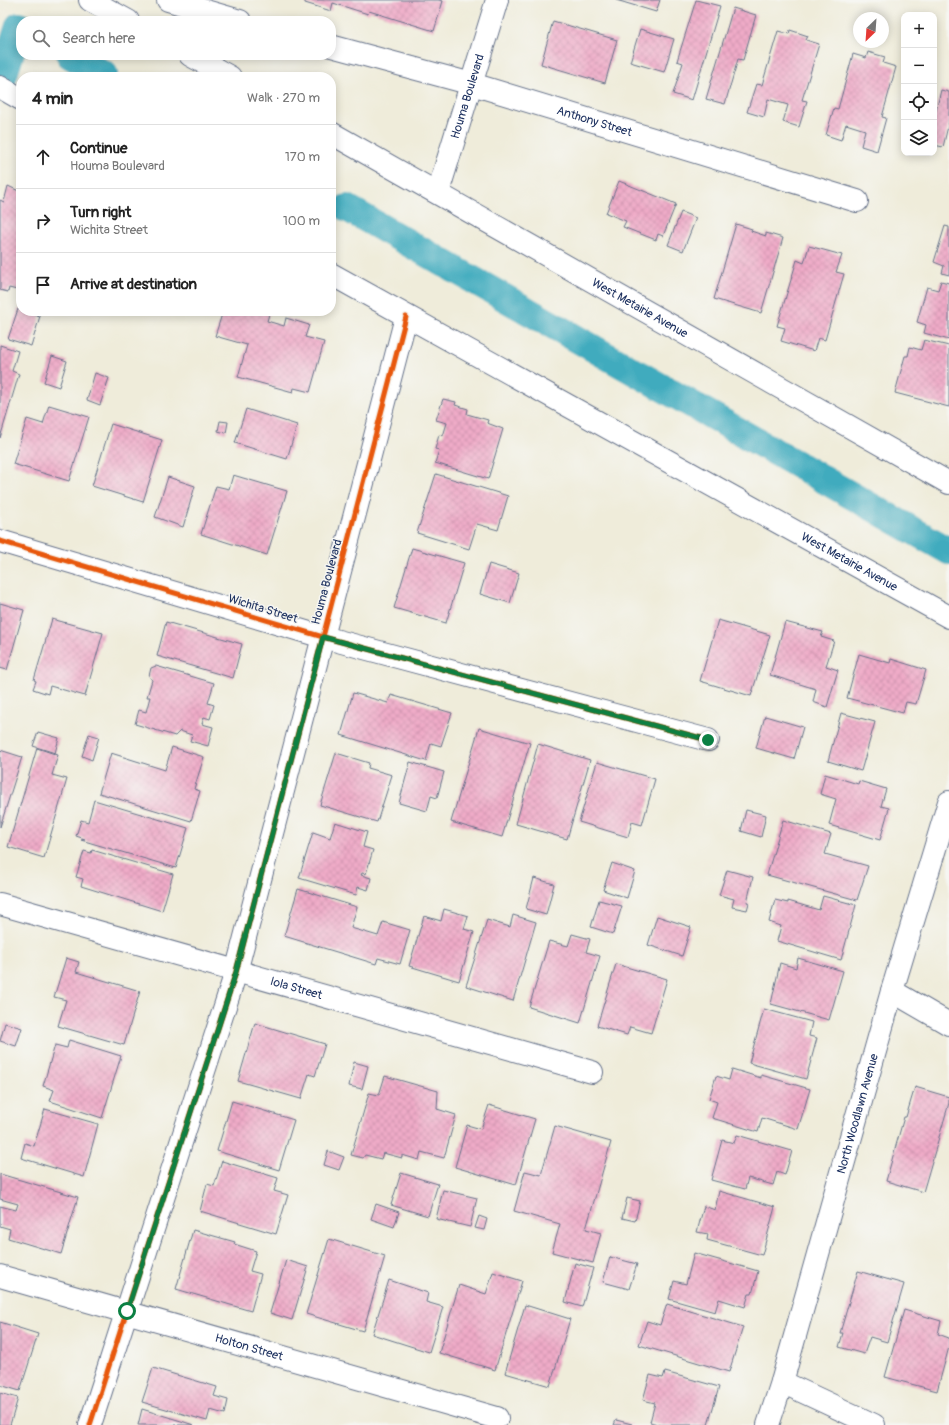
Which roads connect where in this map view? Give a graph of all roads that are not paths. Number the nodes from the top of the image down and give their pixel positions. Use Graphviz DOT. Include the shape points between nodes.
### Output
graph roads {
  1 [pos="90,0"];
  2 [pos="168,0"];
  3 [pos="497,0"];
  4 [pos="119,16"];
  5 [pos="223,16"];
  6 [pos="336,47"];
  7 [pos="183,60"];
  8 [pos="199,60"];
  9 [pos="191,72"];
  10 [pos="221,72"];
  11 [pos="472,84"];
  12 [pos="0,88"];
  13 [pos="16,96"];
  14 [pos="336,136"];
  15 [pos="336,142"];
  16 [pos="364,151"];
  17 [pos="438,192"];
  18 [pos="857,201"];
  19 [pos="336,277"];
  20 [pos="406,317"];
  21 [pos="949,483"];
  22 [pos="0,541"];
  23 [pos="949,617"];
  24 [pos="323,637"];
  25 [pos="708,740"];
  26 [pos="949,802"];
  27 [pos="0,904"];
  28 [pos="236,972"];
  29 [pos="892,991"];
  30 [pos="949,1024"];
  31 [pos="592,1072"];
  32 [pos="0,1276"];
  33 [pos="127,1311"];
  34 [pos="782,1382"];
  35 [pos="498,1418"];
  36 [pos="90,1425"];
  37 [pos="768,1425"];
  38 [pos="874,1425"];
  1 -- 4 [label="street"];
  2 -- 5 [label="street"];
  3 -- 11 [label="street, Houma Boulevard"];
  6 -- 11 [label="street, Anthony Street"];
  7 -- 9 [label="street"];
  8 -- 10 [label="street"];
  11 -- 17 [label="street, Houma Boulevard"];
  11 -- 18 [label="street, Anthony Street"];
  12 -- 13 [label="street"];
  14 -- 16 [label="street, West Metairie Avenue"];
  15 -- 16 [label="street"];
  16 -- 17 [label="street, West Metairie Avenue"];
  17 -- 21 [label="street, West Metairie Avenue"];
  19 -- 20 [label="street, West Metairie Avenue"];
  20 -- 23 [label="street, West Metairie Avenue"];
  20 -- 24 [label="street, Houma Boulevard"];
  22 -- 24 [label="street, Wichita Street"];
  24 -- 25 [label="street, Wichita Street"];
  24 -- 28 [label="street, Houma Boulevard"];
  26 -- 29 [label="street, North Woodlawn Avenue"];
  27 -- 28 [label="street, Iola Street"];
  28 -- 31 [label="street, Iola Street"];
  28 -- 33 [label="street, Houma Boulevard"];
  29 -- 30 [label="street"];
  29 -- 34 [label="street, North Woodlawn Avenue"];
  32 -- 33 [label="street, Holton Street"];
  33 -- 35 [label="street, Holton Street"];
  33 -- 36 [label="street, Houma Boulevard"];
  34 -- 37 [label="street, North Woodlawn Avenue"];
  34 -- 38 [label="street"];
}
